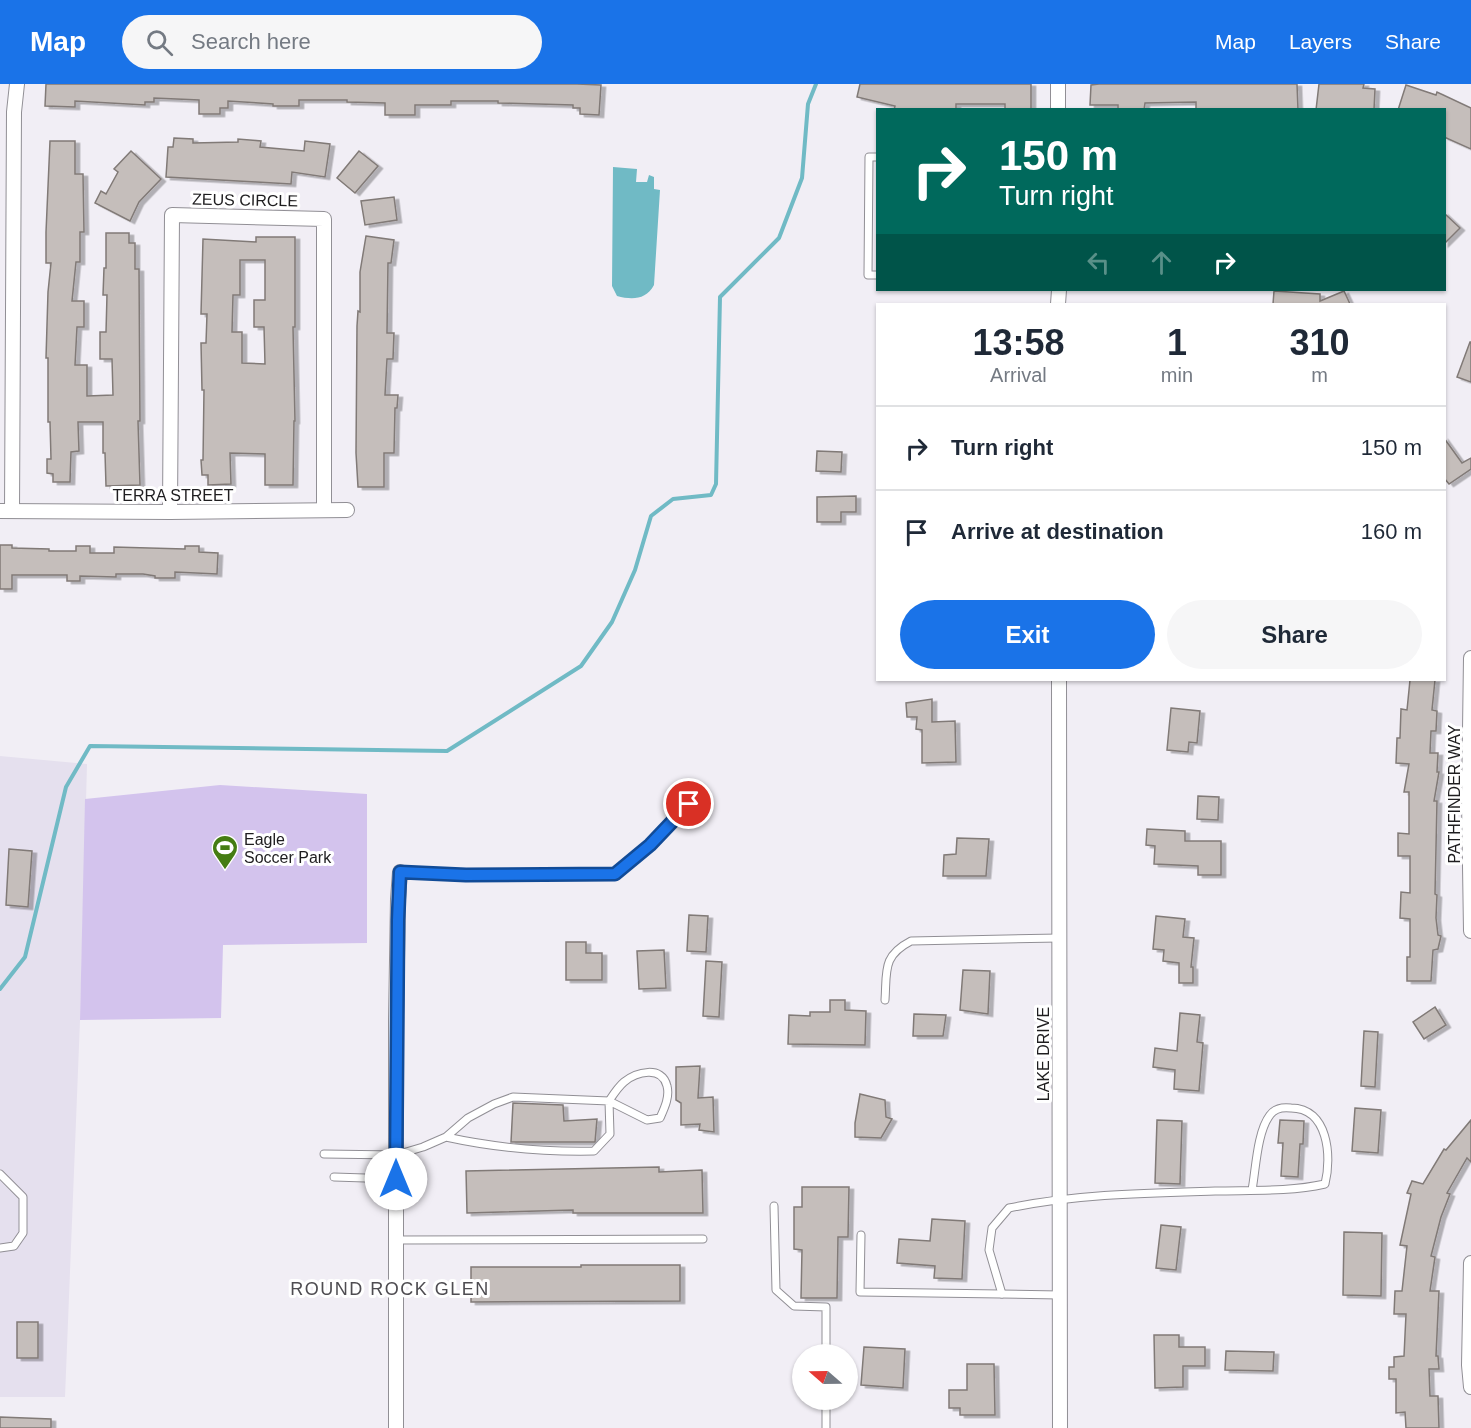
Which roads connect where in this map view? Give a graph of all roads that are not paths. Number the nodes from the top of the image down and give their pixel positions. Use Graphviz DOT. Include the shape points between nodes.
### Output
graph roads {
  1 [pos="17,84"];
  2 [pos="1058,84"];
  3 [pos="1059,108"];
  4 [pos="876,157"];
  5 [pos="876,275"];
  6 [pos="324,509"];
  7 [pos="347,510"];
  8 [pos="6,511"];
  9 [pos="170,513"];
  10 [pos="1471,658"];
  11 [pos="1059,681"];
  12 [pos="689,804"];
  13 [pos="400,872"];
  14 [pos="1471,931"];
  15 [pos="1059,938"];
  16 [pos="885,1000"];
  17 [pos="609,1101"];
  18 [pos="446,1137"];
  19 [pos="324,1154"];
  20 [pos="396,1155"];
  21 [pos="0,1174"];
  22 [pos="334,1177"];
  23 [pos="396,1179"];
  24 [pos="1252,1190"];
  25 [pos="1060,1199"];
  26 [pos="774,1206"];
  27 [pos="861,1235"];
  28 [pos="703,1239"];
  29 [pos="396,1240"];
  30 [pos="0,1248"];
  31 [pos="1471,1263"];
  32 [pos="1002,1294"];
  33 [pos="1060,1294"];
  34 [pos="826,1344"];
  35 [pos="1471,1387"];
  36 [pos="826,1410"];
  37 [pos="396,1428"];
  38 [pos="826,1428"];
  39 [pos="1060,1428"];
  1 -- 8 [label="street"];
  2 -- 3 [label="street"];
  4 -- 5 [label="lane" via="869,157 868,274"];
  6 -- 7 [label="street, TERRA STREET"];
  6 -- 9 [label="street, TERRA STREET"];
  6 -- 9 [label="street, ZEUS CIRCLE" via="324,219 172,215"];
  8 -- 9 [label="street, TERRA STREET"];
  10 -- 14 [label="street, PATHFINDER WAY"];
  11 -- 15 [label="street, LAKE DRIVE"];
  12 -- 13 [label="lane" via="615,874"];
  13 -- 20 [label="street"];
  15 -- 16 [label="lane" via="911,941 896,949 887,965"];
  15 -- 25 [label="street, LAKE DRIVE"];
  17 -- 17 [label="lane" via="623,1083 642,1072 653,1072 667,1086 667,1103 660,1118 647,1120"];
  17 -- 18 [label="lane" via="513,1097 468,1118"];
  17 -- 18 [label="lane" via="610,1134 594,1151 511,1149"];
  18 -- 20 [label="lane"];
  19 -- 20 [label="lane"];
  20 -- 23 [label="street"];
  21 -- 30 [label="lane" via="23,1197 23,1233 14,1246"];
  22 -- 23 [label="lane"];
  23 -- 29 [label="street"];
  24 -- 24 [label="lane" via="1303,1189 1325,1184 1325,1134 1314,1116 1300,1108 1282,1107 1272,1112 1263,1126"];
  24 -- 25 [label="lane"];
  25 -- 32 [label="lane" via="1009,1208 992,1228 989,1250"];
  25 -- 33 [label="street, LAKE DRIVE"];
  26 -- 34 [label="lane" via="776,1290 794,1306 826,1307"];
  27 -- 32 [label="lane" via="860,1292"];
  28 -- 29 [label="lane"];
  29 -- 37 [label="street"];
  31 -- 35 [label="street"];
  32 -- 33 [label="lane"];
  33 -- 39 [label="street, LAKE DRIVE"];
  36 -- 38 [label="lane"];
}
